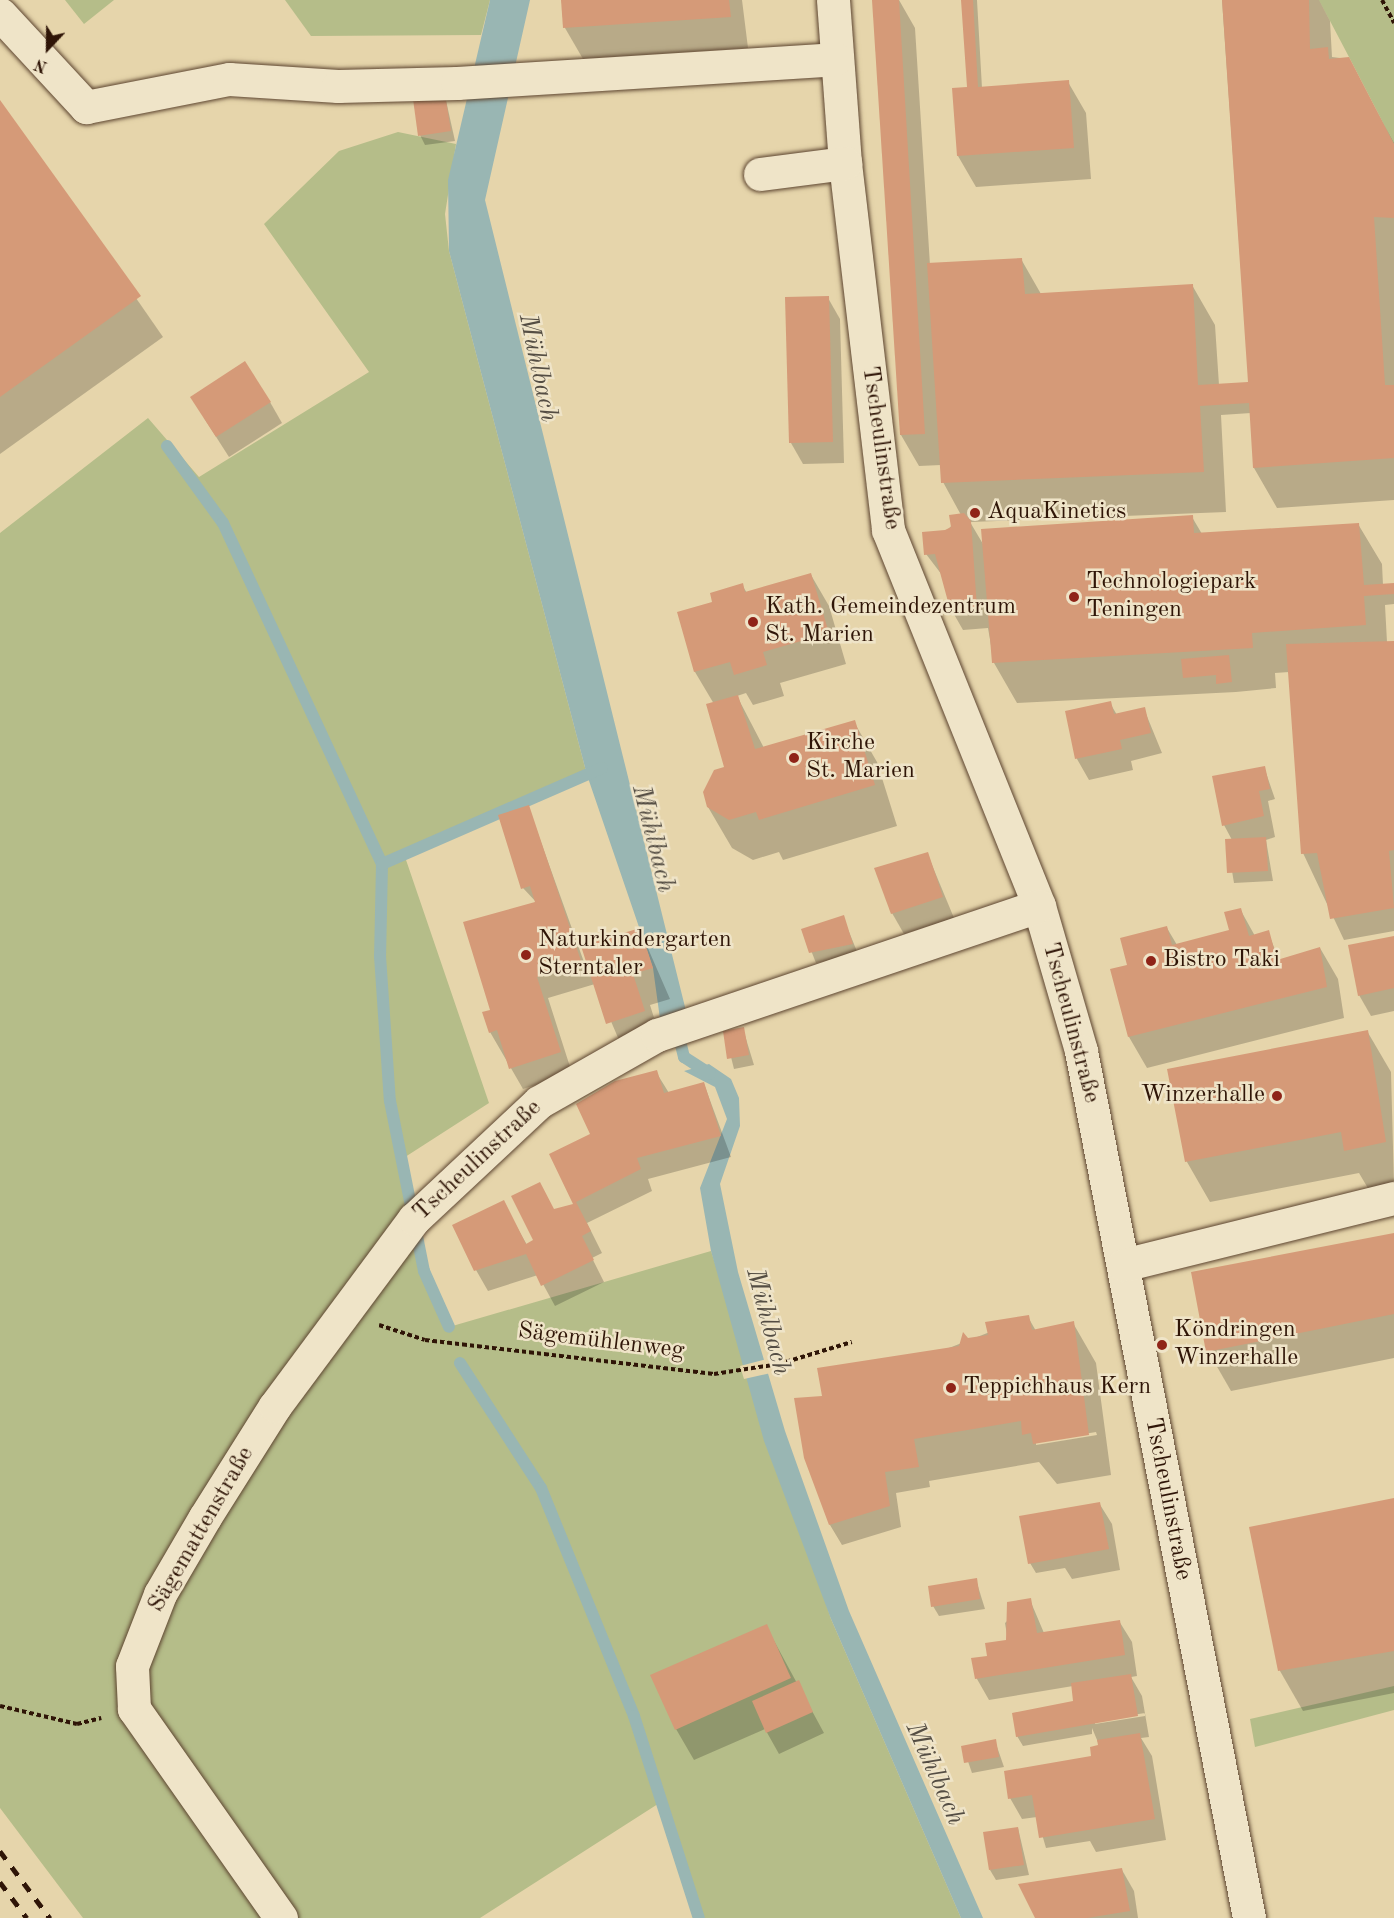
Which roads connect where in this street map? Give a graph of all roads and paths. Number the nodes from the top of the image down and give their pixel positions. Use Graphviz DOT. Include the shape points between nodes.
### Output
graph roads {
  1 [pos="832,0"];
  2 [pos="1382,0"];
  3 [pos="0,14"];
  4 [pos="1394,23"];
  5 [pos="835,59"];
  6 [pos="845,163"];
  7 [pos="760,174"];
  8 [pos="1039,906"];
  9 [pos="1394,1198"];
  10 [pos="1124,1265"];
  11 [pos="374,1275"];
  12 [pos="344,1315"];
  13 [pos="852,1342"];
  14 [pos="0,1706"];
  15 [pos="134,1709"];
  16 [pos="281,1918"];
  17 [pos="1249,1918"];
  1 -- 5 [label="street, Tscheulinstraße"];
  2 -- 4 [label="path"];
  3 -- 5 [label="street" via="86,107 229,79 338,86 457,83"];
  5 -- 6 [label="street, Tscheulinstraße"];
  6 -- 7 [label="street"];
  6 -- 8 [label="street, Tscheulinstraße" via="888,530"];
  8 -- 10 [label="street, Tscheulinstraße" via="1081,1052"];
  8 -- 11 [label="street, Tscheulinstraße" via="657,1035 539,1102 414,1219"];
  9 -- 10 [label="street"];
  10 -- 17 [label="street, Tscheulinstraße"];
  11 -- 12 [label="street, Sägemattenstraße"];
  12 -- 13 [label="path, Sägemühlenweg" via="425,1340 733,1374"];
  12 -- 15 [label="street, Sägemattenstraße" via="275,1406 160,1594 132,1666"];
  14 -- 15 [label="path" via="77,1724"];
  15 -- 16 [label="street"];
}
